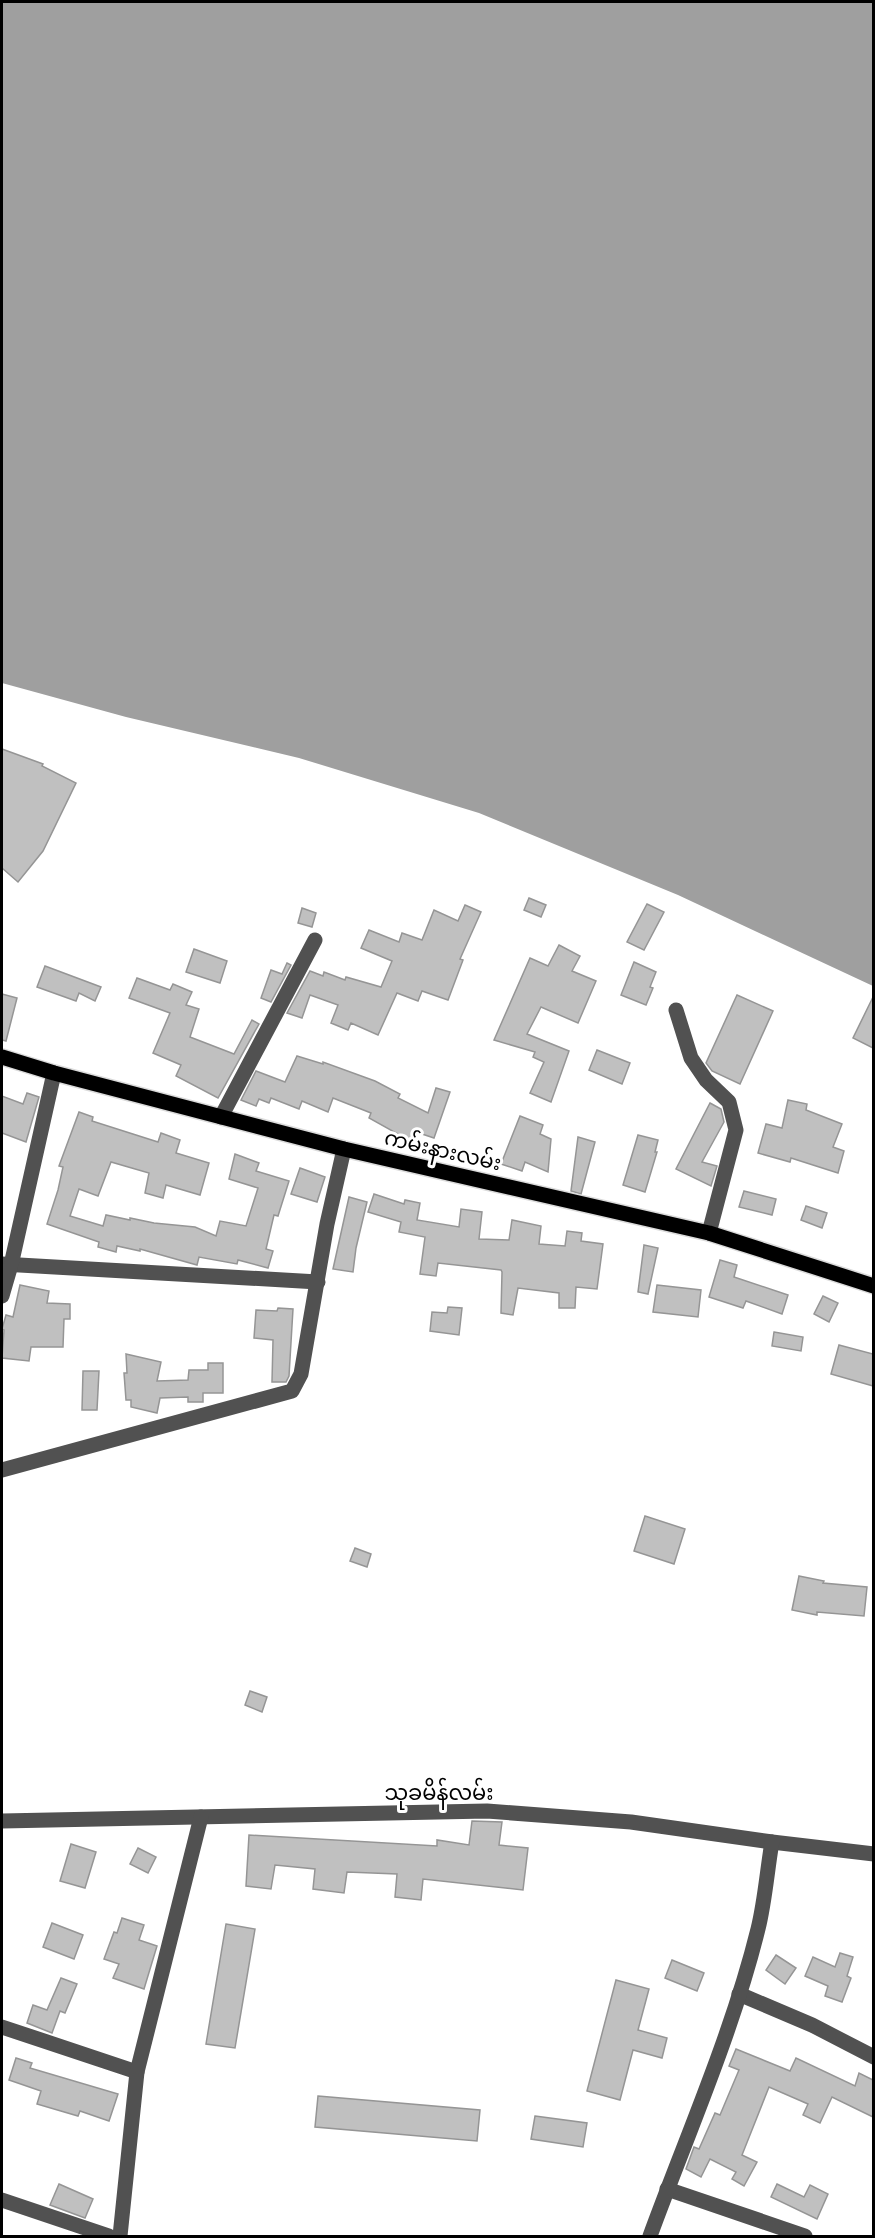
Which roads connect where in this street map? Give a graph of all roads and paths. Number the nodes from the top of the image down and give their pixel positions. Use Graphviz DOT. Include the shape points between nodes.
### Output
graph roads {
  1 [pos="315,940"];
  2 [pos="676,1010"];
  3 [pos="2,1057"];
  4 [pos="54,1073"];
  5 [pos="221,1117"];
  6 [pos="344,1149"];
  7 [pos="709,1233"];
  8 [pos="6,1264"];
  9 [pos="318,1282"];
  10 [pos="873,1286"];
  11 [pos="2,1296"];
  12 [pos="2,1470"];
  13 [pos="201,1817"];
  14 [pos="2,1821"];
  15 [pos="772,1842"];
  16 [pos="873,1854"];
  17 [pos="739,1994"];
  18 [pos="2,2027"];
  19 [pos="873,2056"];
  20 [pos="137,2072"];
  21 [pos="667,2189"];
  22 [pos="2,2200"];
  23 [pos="109,2236"];
  24 [pos="120,2236"];
  25 [pos="650,2236"];
  26 [pos="805,2236"];
  1 -- 5 [label="street"];
  2 -- 7 [label="street" via="691,1058 706,1080 729,1102 736,1130"];
  3 -- 4 [label="main road, ကမ်းနားလမ်း"];
  4 -- 5 [label="main road, ကမ်းနားလမ်း"];
  4 -- 8 [label="street"];
  5 -- 6 [label="main road, ကမ်းနားလမ်း"];
  6 -- 7 [label="main road, ကမ်းနားလမ်း"];
  6 -- 9 [label="street"];
  7 -- 10 [label="main road, ကမ်းနားလမ်း"];
  8 -- 9 [label="street"];
  8 -- 11 [label="street"];
  9 -- 12 [label="street" via="301,1374 292,1391"];
  13 -- 14 [label="street, သုခမိန်လမ်း"];
  13 -- 15 [label="street, သုခမိန်လမ်း" via="487,1811 631,1822"];
  13 -- 20 [label="street"];
  15 -- 16 [label="street, သုခမိန်လမ်း"];
  15 -- 17 [label="street" via="759,1928"];
  17 -- 19 [label="street"];
  17 -- 21 [label="street"];
  18 -- 20 [label="street"];
  20 -- 24 [label="street"];
  21 -- 25 [label="street"];
  21 -- 26 [label="street"];
  22 -- 23 [label="street"];
}
